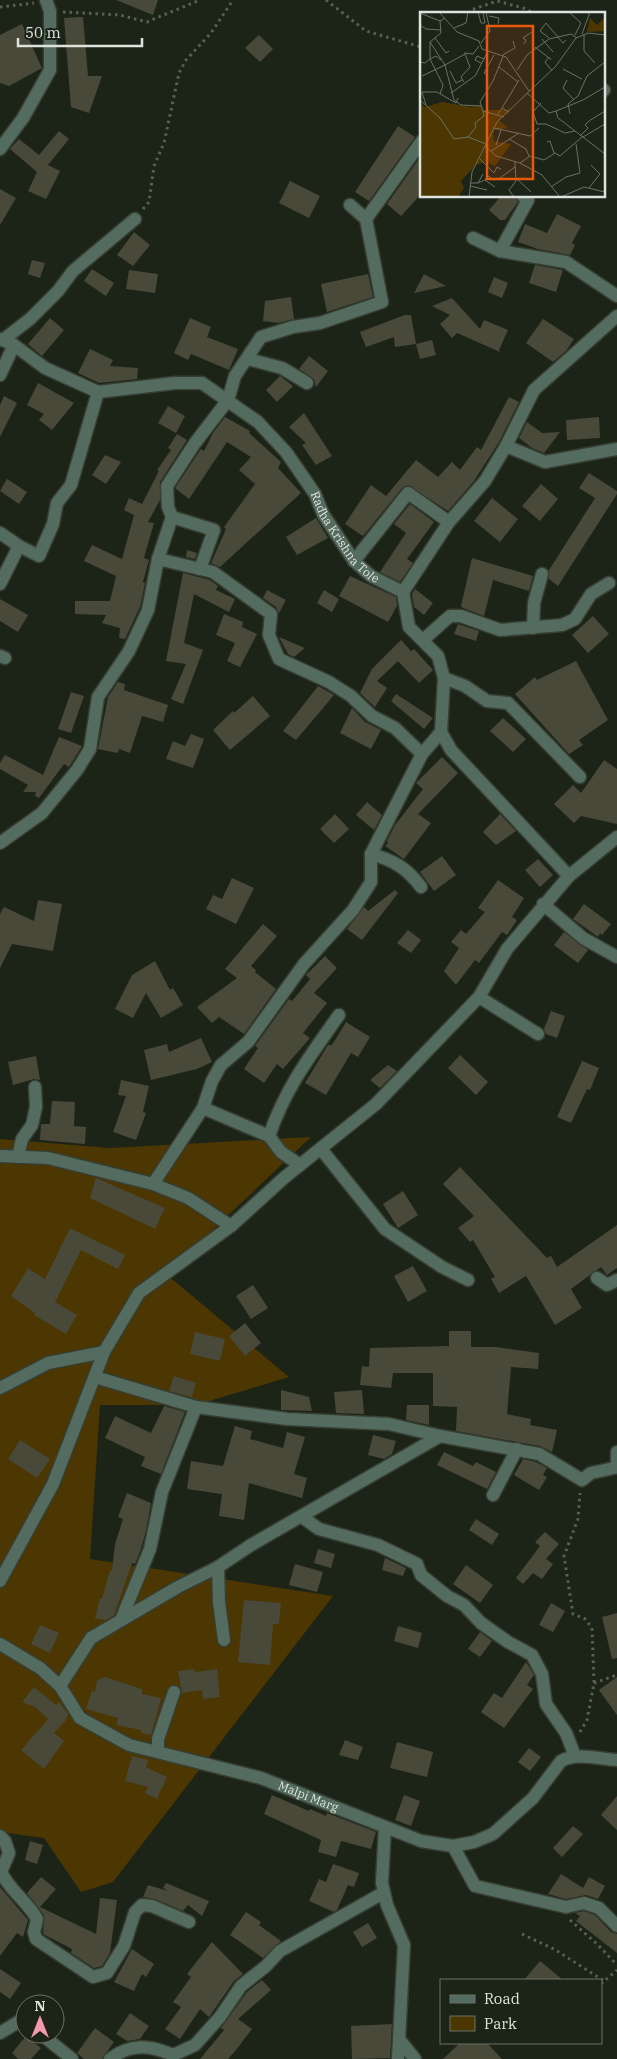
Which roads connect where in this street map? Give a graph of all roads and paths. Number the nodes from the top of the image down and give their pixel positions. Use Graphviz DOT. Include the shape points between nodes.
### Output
graph roads {
  1 [pos="200,0"];
  2 [pos="233,0"];
  3 [pos="326,0"];
  4 [pos="46,4"];
  5 [pos="0,7"];
  6 [pos="470,12"];
  7 [pos="530,12"];
  8 [pos="420,47"];
  9 [pos="420,143"];
  10 [pos="0,149"];
  11 [pos="526,198"];
  12 [pos="350,205"];
  13 [pos="135,219"];
  14 [pos="366,219"];
  15 [pos="473,238"];
  16 [pos="500,251"];
  17 [pos="617,296"];
  18 [pos="617,316"];
  19 [pos="5,341"];
  20 [pos="248,359"];
  21 [pos="0,375"];
  22 [pos="307,383"];
  23 [pos="98,392"];
  24 [pos="228,400"];
  25 [pos="506,446"];
  26 [pos="617,449"];
  27 [pos="172,517"];
  28 [pos="449,522"];
  29 [pos="0,533"];
  30 [pos="19,546"];
  31 [pos="158,559"];
  32 [pos="354,561"];
  33 [pos="200,569"];
  34 [pos="542,574"];
  35 [pos="609,582"];
  36 [pos="0,584"];
  37 [pos="403,592"];
  38 [pos="533,628"];
  39 [pos="423,640"];
  40 [pos="444,678"];
  41 [pos="441,732"];
  42 [pos="422,754"];
  43 [pos="580,777"];
  44 [pos="617,837"];
  45 [pos="0,843"];
  46 [pos="371,854"];
  47 [pos="569,876"];
  48 [pos="421,887"];
  49 [pos="543,904"];
  50 [pos="617,957"];
  51 [pos="479,997"];
  52 [pos="339,1015"];
  53 [pos="538,1034"];
  54 [pos="35,1087"];
  55 [pos="203,1108"];
  56 [pos="269,1136"];
  57 [pos="321,1149"];
  58 [pos="0,1156"];
  59 [pos="18,1156"];
  60 [pos="300,1165"];
  61 [pos="153,1184"];
  62 [pos="231,1226"];
  63 [pos="597,1278"];
  64 [pos="468,1280"];
  65 [pos="617,1280"];
  66 [pos="104,1352"];
  67 [pos="95,1377"];
  68 [pos="0,1388"];
  69 [pos="196,1407"];
  70 [pos="440,1436"];
  71 [pos="516,1449"];
  72 [pos="617,1452"];
  73 [pos="582,1480"];
  74 [pos="493,1495"];
  75 [pos="302,1517"];
  76 [pos="218,1567"];
  77 [pos="0,1581"];
  78 [pos="121,1620"];
  79 [pos="224,1640"];
  80 [pos="0,1644"];
  81 [pos="617,1675"];
  82 [pos="594,1683"];
  83 [pos="60,1686"];
  84 [pos="174,1692"];
  85 [pos="158,1751"];
  86 [pos="574,1751"];
  87 [pos="617,1760"];
  88 [pos="385,1827"];
  89 [pos="0,1836"];
  90 [pos="453,1846"];
  91 [pos="384,1893"];
  92 [pos="566,1916"];
  93 [pos="189,1922"];
  94 [pos="617,1926"];
  95 [pos="522,1934"];
  96 [pos="617,1965"];
  97 [pos="617,1970"];
  98 [pos="597,1979"];
  99 [pos="602,1983"];
  100 [pos="15,2024"];
  101 [pos="0,2033"];
  102 [pos="399,2039"];
  103 [pos="53,2044"];
  104 [pos="72,2059"];
  105 [pos="110,2059"];
  106 [pos="398,2059"];
  107 [pos="415,2059"];
  1 -- 4 [label="path" via="147,22"];
  2 -- 13 [label="path" via="179,73 164,143 154,166 149,202"];
  3 -- 8 [label="path" via="366,31"];
  4 -- 5 [label="path"];
  4 -- 10 [label="street" via="50,70 23,118"];
  6 -- 7 [label="path" via="497,1"];
  9 -- 14 [label="street"];
  11 -- 16 [label="street" via="528,200"];
  12 -- 14 [label="street"];
  13 -- 19 [label="street" via="73,271 30,320"];
  14 -- 20 [label="street" via="382,302 320,323 261,337"];
  15 -- 16 [label="street"];
  16 -- 17 [label="street" via="566,262"];
  18 -- 25 [label="street" via="534,390"];
  19 -- 21 [label="street"];
  19 -- 23 [label="street" via="45,368"];
  20 -- 22 [label="street" via="282,368"];
  20 -- 24 [label="street" via="234,376"];
  23 -- 24 [label="street, Radha Krishna Tole" via="202,383"];
  23 -- 30 [label="street" via="71,484 57,503 39,556"];
  24 -- 27 [label="street" via="167,486"];
  24 -- 32 [label="street, Radha Krishna Tole" via="258,422 286,452"];
  25 -- 26 [label="street" via="545,462"];
  25 -- 28 [label="street" via="485,481"];
  27 -- 31 [label="street"];
  27 -- 33 [label="street" via="214,530"];
  28 -- 32 [label="street" via="408,493"];
  28 -- 37 [label="street"];
  29 -- 30 [label="street"];
  30 -- 36 [label="street"];
  31 -- 33 [label="street"];
  31 -- 45 [label="street" via="148,610 129,651 98,697 90,749 42,813"];
  32 -- 37 [label="street, Radha Krishna Tole" via="372,576"];
  33 -- 42 [label="street" via="214,572 271,614 269,635 279,659 351,696 372,716 395,728"];
  34 -- 38 [label="street" via="534,603"];
  35 -- 38 [label="street" via="592,594 575,619 562,626"];
  37 -- 39 [label="street" via="409,627"];
  38 -- 39 [label="street" via="500,630 461,616 450,616"];
  39 -- 40 [label="street" via="438,656"];
  40 -- 41 [label="street"];
  40 -- 43 [label="street" via="465,686 487,701 508,702"];
  41 -- 42 [label="street"];
  41 -- 47 [label="street" via="451,750"];
  42 -- 46 [label="street"];
  44 -- 47 [label="street"];
  46 -- 48 [label="street" via="392,860 412,874"];
  46 -- 55 [label="street" via="370,882 353,910 304,964 248,1042 221,1066"];
  47 -- 49 [label="street"];
  49 -- 50 [label="street" via="583,938"];
  49 -- 51 [label="street" via="507,948"];
  51 -- 53 [label="street"];
  51 -- 57 [label="street" via="376,1104"];
  52 -- 56 [label="street" via="298,1072 280,1105"];
  54 -- 59 [label="street" via="36,1107 32,1126 22,1139"];
  55 -- 56 [label="street"];
  55 -- 61 [label="street"];
  56 -- 60 [label="street" via="281,1152"];
  57 -- 60 [label="street"];
  57 -- 64 [label="street" via="385,1229 442,1267"];
  58 -- 59 [label="street"];
  59 -- 61 [label="street" via="48,1158"];
  60 -- 62 [label="street"];
  61 -- 62 [label="street" via="188,1198"];
  62 -- 66 [label="street" via="139,1293"];
  63 -- 65 [label="street" via="607,1285"];
  66 -- 67 [label="street"];
  66 -- 68 [label="street" via="48,1364"];
  67 -- 69 [label="street"];
  67 -- 77 [label="street" via="53,1484"];
  69 -- 70 [label="street" via="287,1419 389,1424"];
  69 -- 78 [label="street" via="162,1492 150,1549"];
  70 -- 71 [label="street"];
  70 -- 75 [label="street"];
  71 -- 73 [label="street" via="539,1454"];
  71 -- 74 [label="street"];
  72 -- 73 [label="street" via="614,1468 591,1473"];
  73 -- 82 [label="path" via="578,1519 564,1556 573,1614 585,1619 592,1628"];
  75 -- 76 [label="street"];
  75 -- 86 [label="street" via="319,1529 378,1544 416,1564 422,1575 447,1596 464,1605 481,1623 532,1655 542,1674 546,1704"];
  76 -- 78 [label="street"];
  76 -- 79 [label="street"];
  78 -- 83 [label="street" via="92,1638"];
  80 -- 83 [label="street, Malpi Marg" via="40,1668"];
  81 -- 82 [label="path"];
  82 -- 86 [label="path" via="587,1720"];
  83 -- 85 [label="street, Malpi Marg" via="80,1718 129,1745"];
  84 -- 85 [label="street" via="158,1738"];
  85 -- 88 [label="street, Malpi Marg" via="261,1778"];
  86 -- 87 [label="street"];
  86 -- 90 [label="street, Malpi Marg" via="561,1761 533,1798 493,1834"];
  88 -- 90 [label="street, Malpi Marg" via="422,1841"];
  88 -- 91 [label="street"];
  89 -- 93 [label="street" via="9,1853 1,1872 13,1891 32,1909 37,1919 36,1939 93,1977 107,1973 124,1946 135,1912 142,1905"];
  90 -- 94 [label="street" via="475,1886 566,1907 584,1903 599,1908"];
  91 -- 102 [label="street" via="404,1945"];
  91 -- 105 [label="street" via="280,1951 241,1986 220,2017 183,2052 173,2055 144,2045 122,2051"];
  92 -- 96 [label="path"];
  95 -- 98 [label="path" via="554,1948"];
  97 -- 99 [label="path"];
  100 -- 101 [label="street"];
  102 -- 106 [label="street"];
  102 -- 107 [label="street"];
  103 -- 104 [label="street"];
}
